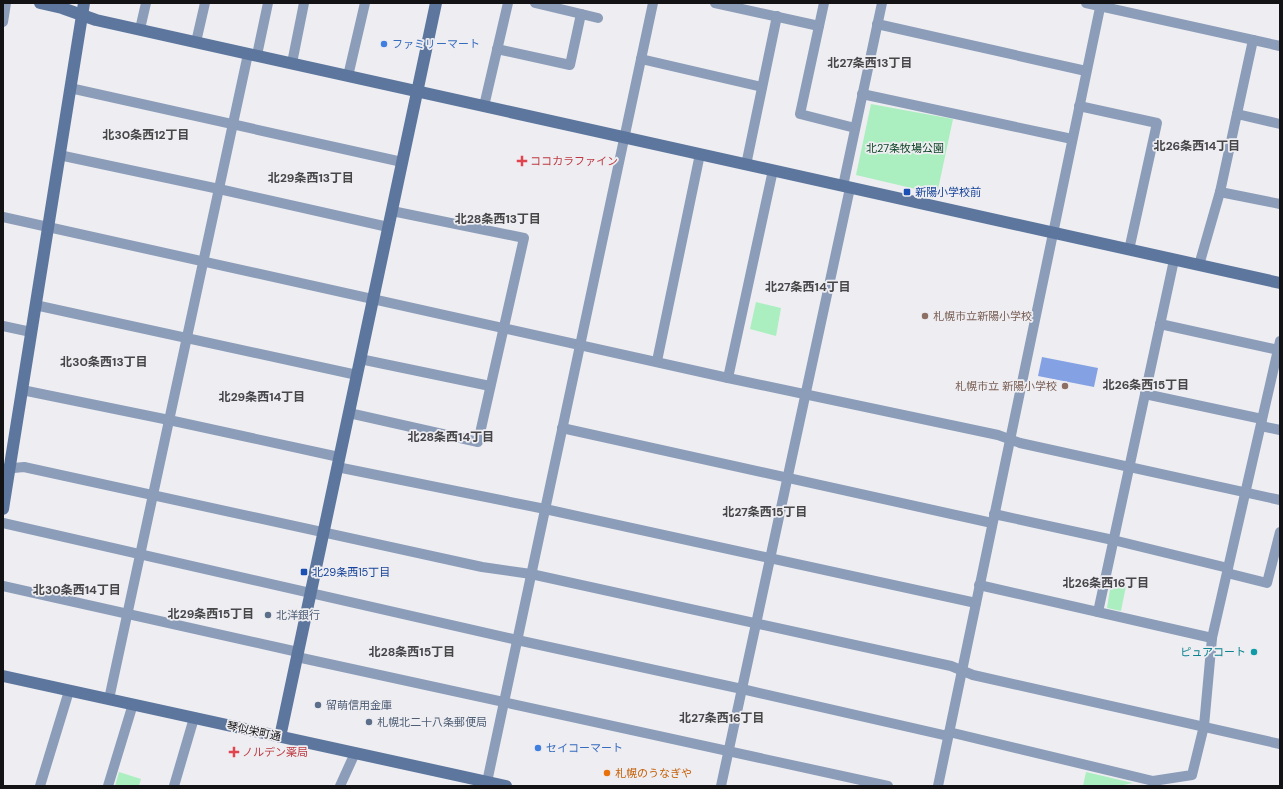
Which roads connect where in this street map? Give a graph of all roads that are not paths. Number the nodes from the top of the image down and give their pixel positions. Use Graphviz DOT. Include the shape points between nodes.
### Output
graph roads {
  1 [pos="6,3"];
  2 [pos="40,3"];
  3 [pos="146,3"];
  4 [pos="205,3"];
  5 [pos="268,3"];
  6 [pos="304,3"];
  7 [pos="365,3"];
  8 [pos="436,3"];
  9 [pos="508,3"];
  10 [pos="535,3"];
  11 [pos="653,3"];
  12 [pos="715,3"];
  13 [pos="824,3"];
  14 [pos="882,3"];
  15 [pos="1086,3"];
  16 [pos="548,4"];
  17 [pos="1100,5"];
  18 [pos="83,9"];
  19 [pos="582,14"];
  20 [pos="777,16"];
  21 [pos="598,18"];
  22 [pos="3,22"];
  23 [pos="877,24"];
  24 [pos="819,26"];
  25 [pos="140,29"];
  26 [pos="1253,40"];
  27 [pos="196,42"];
  28 [pos="1280,46"];
  29 [pos="497,49"];
  30 [pos="252,54"];
  31 [pos="641,58"];
  32 [pos="292,63"];
  33 [pos="1086,71"];
  34 [pos="348,76"];
  35 [pos="762,87"];
  36 [pos="70,88"];
  37 [pos="417,92"];
  38 [pos="862,94"];
  39 [pos="484,106"];
  40 [pos="1079,106"];
  41 [pos="1237,114"];
  42 [pos="1280,124"];
  43 [pos="233,125"];
  44 [pos="855,128"];
  45 [pos="624,137"];
  46 [pos="1072,139"];
  47 [pos="700,154"];
  48 [pos="59,155"];
  49 [pos="402,162"];
  50 [pos="746,165"];
  51 [pos="773,170"];
  52 [pos="846,187"];
  53 [pos="219,189"];
  54 [pos="1220,192"];
  55 [pos="1280,204"];
  56 [pos="392,212"];
  57 [pos="3,217"];
  58 [pos="48,226"];
  59 [pos="388,227"];
  60 [pos="1052,233"];
  61 [pos="1129,250"];
  62 [pos="1174,260"];
  63 [pos="203,261"];
  64 [pos="1199,265"];
  65 [pos="1280,283"];
  66 [pos="373,299"];
  67 [pos="35,305"];
  68 [pos="1160,324"];
  69 [pos="3,326"];
  70 [pos="504,328"];
  71 [pos="31,332"];
  72 [pos="187,338"];
  73 [pos="580,345"];
  74 [pos="1279,346"];
  75 [pos="360,359"];
  76 [pos="657,361"];
  77 [pos="1277,364"];
  78 [pos="357,375"];
  79 [pos="728,378"];
  80 [pos="490,386"];
  81 [pos="22,390"];
  82 [pos="805,393"];
  83 [pos="1145,394"];
  84 [pos="349,413"];
  85 [pos="169,420"];
  86 [pos="1261,422"];
  87 [pos="562,428"];
  88 [pos="1280,430"];
  89 [pos="1010,439"];
  90 [pos="338,462"];
  91 [pos="1129,467"];
  92 [pos="6,469"];
  93 [pos="787,477"];
  94 [pos="1245,492"];
  95 [pos="153,496"];
  96 [pos="1280,500"];
  97 [pos="3,509"];
  98 [pos="545,509"];
  99 [pos="993,518"];
  100 [pos="3,523"];
  101 [pos="323,532"];
  102 [pos="1280,532"];
  103 [pos="1113,540"];
  104 [pos="141,554"];
  105 [pos="770,558"];
  106 [pos="1227,570"];
  107 [pos="531,574"];
  108 [pos="979,585"];
  109 [pos="3,586"];
  110 [pos="310,593"];
  111 [pos="976,603"];
  112 [pos="1098,612"];
  113 [pos="128,613"];
  114 [pos="756,623"];
  115 [pos="1212,638"];
  116 [pos="517,640"];
  117 [pos="297,655"];
  118 [pos="962,671"];
  119 [pos="3,676"];
  120 [pos="742,689"];
  121 [pos="69,691"];
  122 [pos="109,700"];
  123 [pos="503,703"];
  124 [pos="133,704"];
  125 [pos="194,718"];
  126 [pos="1204,726"];
  127 [pos="949,734"];
  128 [pos="280,737"];
  129 [pos="1280,744"];
  130 [pos="729,751"];
  131 [pos="355,753"];
  132 [pos="484,783"];
  133 [pos="40,786"];
  134 [pos="108,786"];
  135 [pos="174,786"];
  136 [pos="340,786"];
  137 [pos="506,786"];
  138 [pos="721,786"];
  139 [pos="888,786"];
  140 [pos="938,786"];
  1 -- 22 [label="street"];
  2 -- 18 [label="street"];
  3 -- 25 [label="street"];
  4 -- 27 [label="street"];
  5 -- 30 [label="street"];
  6 -- 32 [label="street"];
  7 -- 34 [label="street"];
  8 -- 37 [label="street"];
  9 -- 29 [label="street"];
  10 -- 16 [label="street"];
  11 -- 31 [label="street"];
  12 -- 20 [label="street"];
  13 -- 24 [label="street"];
  14 -- 23 [label="street"];
  15 -- 17 [label="street"];
  16 -- 19 [label="street"];
  17 -- 26 [label="street"];
  17 -- 33 [label="street"];
  18 -- 25 [label="street" via="96,20"];
  18 -- 36 [label="street"];
  19 -- 21 [label="street"];
  19 -- 29 [label="street" via="570,65"];
  20 -- 24 [label="street"];
  20 -- 35 [label="street"];
  23 -- 33 [label="street"];
  23 -- 38 [label="street"];
  24 -- 44 [label="street" via="800,114"];
  25 -- 27 [label="street"];
  26 -- 28 [label="street"];
  26 -- 41 [label="street"];
  27 -- 30 [label="street"];
  29 -- 39 [label="street"];
  30 -- 32 [label="street"];
  30 -- 43 [label="street"];
  31 -- 35 [label="street"];
  31 -- 45 [label="street"];
  32 -- 34 [label="street"];
  33 -- 40 [label="street"];
  34 -- 37 [label="street"];
  35 -- 50 [label="street"];
  36 -- 43 [label="street"];
  36 -- 48 [label="street"];
  37 -- 39 [label="street"];
  37 -- 49 [label="street"];
  38 -- 44 [label="street"];
  38 -- 46 [label="street"];
  39 -- 45 [label="street"];
  40 -- 46 [label="street"];
  40 -- 61 [label="street" via="1157,123"];
  41 -- 42 [label="street"];
  41 -- 54 [label="street"];
  43 -- 49 [label="street"];
  43 -- 53 [label="street"];
  44 -- 52 [label="street"];
  45 -- 47 [label="street"];
  45 -- 73 [label="street"];
  46 -- 60 [label="street"];
  47 -- 50 [label="street"];
  47 -- 76 [label="street"];
  48 -- 53 [label="street"];
  48 -- 58 [label="street"];
  49 -- 56 [label="street"];
  50 -- 51 [label="street"];
  51 -- 52 [label="street"];
  51 -- 79 [label="street"];
  52 -- 60 [label="street"];
  52 -- 82 [label="street"];
  53 -- 59 [label="street"];
  53 -- 63 [label="street"];
  54 -- 55 [label="street"];
  54 -- 64 [label="street"];
  56 -- 59 [label="street"];
  56 -- 70 [label="street" via="524,238"];
  57 -- 58 [label="street"];
  58 -- 63 [label="street"];
  58 -- 67 [label="street"];
  59 -- 66 [label="street"];
  60 -- 61 [label="street"];
  60 -- 89 [label="street"];
  61 -- 62 [label="street"];
  62 -- 64 [label="street"];
  62 -- 68 [label="street"];
  63 -- 66 [label="street"];
  63 -- 72 [label="street"];
  64 -- 65 [label="street"];
  66 -- 70 [label="street"];
  66 -- 75 [label="street"];
  67 -- 71 [label="street"];
  67 -- 72 [label="street"];
  68 -- 74 [label="street"];
  68 -- 83 [label="street"];
  69 -- 71 [label="street"];
  70 -- 73 [label="street"];
  70 -- 80 [label="street"];
  71 -- 81 [label="street"];
  72 -- 78 [label="street"];
  72 -- 85 [label="street"];
  73 -- 76 [label="street"];
  73 -- 87 [label="street"];
  74 -- 77 [label="street"];
  75 -- 78 [label="street"];
  75 -- 80 [label="street"];
  76 -- 79 [label="street"];
  77 -- 86 [label="street"];
  78 -- 84 [label="street"];
  79 -- 82 [label="street"];
  80 -- 84 [label="street" via="478,442"];
  81 -- 85 [label="street"];
  81 -- 92 [label="street"];
  82 -- 89 [label="street"];
  82 -- 93 [label="street"];
  83 -- 86 [label="street"];
  83 -- 91 [label="street"];
  84 -- 90 [label="street"];
  85 -- 90 [label="street"];
  85 -- 95 [label="street"];
  86 -- 88 [label="street"];
  86 -- 94 [label="street"];
  87 -- 93 [label="street"];
  87 -- 98 [label="street"];
  89 -- 91 [label="street"];
  89 -- 99 [label="street"];
  90 -- 98 [label="street"];
  90 -- 101 [label="street"];
  91 -- 94 [label="street"];
  91 -- 103 [label="street"];
  92 -- 95 [label="street" via="24,467"];
  92 -- 97 [label="street"];
  93 -- 99 [label="street"];
  93 -- 105 [label="street"];
  94 -- 96 [label="street"];
  94 -- 106 [label="street"];
  95 -- 101 [label="street"];
  95 -- 104 [label="street"];
  98 -- 105 [label="street"];
  98 -- 107 [label="street"];
  99 -- 103 [label="street"];
  99 -- 108 [label="street"];
  100 -- 104 [label="street"];
  101 -- 107 [label="street" via="482,567"];
  101 -- 110 [label="street"];
  102 -- 106 [label="street" via="1267,583"];
  103 -- 106 [label="street"];
  103 -- 112 [label="street"];
  104 -- 110 [label="street"];
  104 -- 113 [label="street"];
  105 -- 111 [label="street"];
  105 -- 114 [label="street"];
  106 -- 115 [label="street"];
  107 -- 114 [label="street"];
  107 -- 116 [label="street"];
  108 -- 111 [label="street"];
  108 -- 112 [label="street"];
  109 -- 113 [label="street"];
  110 -- 116 [label="street"];
  110 -- 117 [label="street"];
  111 -- 118 [label="street"];
  112 -- 115 [label="street"];
  113 -- 117 [label="street"];
  113 -- 122 [label="street"];
  114 -- 118 [label="street" via="950,666"];
  114 -- 120 [label="street"];
  115 -- 126 [label="street"];
  116 -- 120 [label="street"];
  116 -- 123 [label="street"];
  117 -- 123 [label="street"];
  117 -- 128 [label="street"];
  118 -- 126 [label="street"];
  118 -- 127 [label="street"];
  119 -- 121 [label="street, 琴似栄町通"];
  120 -- 127 [label="street"];
  120 -- 130 [label="street"];
  121 -- 122 [label="street, 琴似栄町通"];
  121 -- 133 [label="street"];
  122 -- 124 [label="street, 琴似栄町通"];
  123 -- 130 [label="street"];
  123 -- 132 [label="street"];
  124 -- 125 [label="street, 琴似栄町通"];
  124 -- 134 [label="street"];
  125 -- 128 [label="street, 琴似栄町通"];
  125 -- 135 [label="street"];
  126 -- 127 [label="street" via="1192,775 1153,780"];
  126 -- 129 [label="street"];
  127 -- 140 [label="street"];
  128 -- 131 [label="street, 琴似栄町通"];
  130 -- 138 [label="street"];
  130 -- 139 [label="street"];
  131 -- 132 [label="street, 琴似栄町通"];
  131 -- 136 [label="street"];
  132 -- 137 [label="street, 琴似栄町通"];
}
